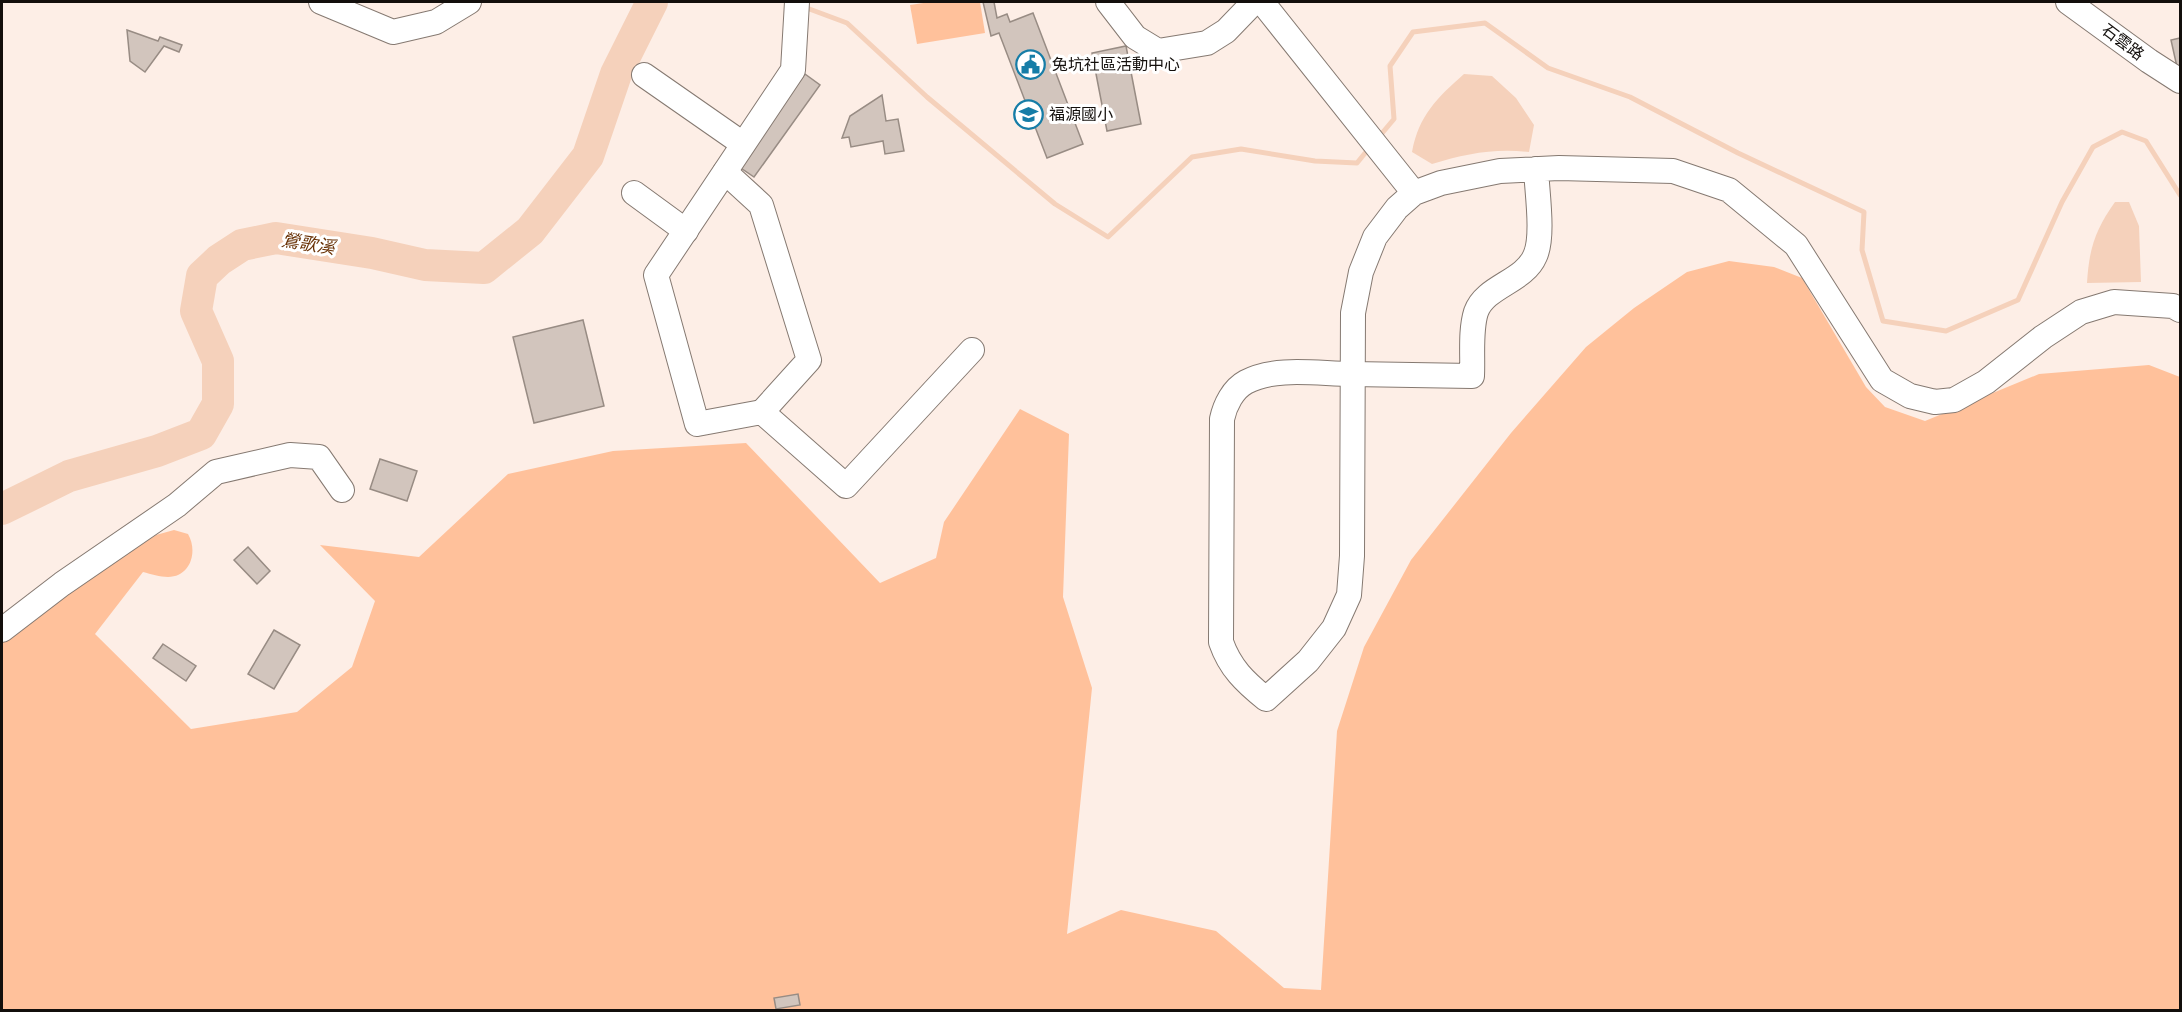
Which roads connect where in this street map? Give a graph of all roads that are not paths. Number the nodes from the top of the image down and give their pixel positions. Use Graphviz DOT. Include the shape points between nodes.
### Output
graph roads {
  1 [pos="321,2"];
  2 [pos="469,2"];
  3 [pos="1108,2"];
  4 [pos="1254,2"];
  5 [pos="1262,2"];
  6 [pos="2068,2"];
  7 [pos="797,8"];
  8 [pos="644,75"];
  9 [pos="2181,81"];
  10 [pos="743,144"];
  11 [pos="1536,169"];
  12 [pos="724,172"];
  13 [pos="634,193"];
  14 [pos="1414,193"];
  15 [pos="686,231"];
  16 [pos="2181,310"];
  17 [pos="972,350"];
  18 [pos="1352,375"];
  19 [pos="762,412"];
  20 [pos="342,490"];
  21 [pos="2,630"];
  1 -- 2 [label="street" via="393,32 436,22"];
  3 -- 4 [label="street" via="1135,37 1158,51 1207,43 1226,31"];
  5 -- 14 [label="street"];
  6 -- 9 [label="street, 石雲路"];
  7 -- 10 [label="street" via="793,70"];
  8 -- 10 [label="street"];
  10 -- 12 [label="street"];
  11 -- 14 [label="street" via="1500,171"];
  11 -- 16 [label="street" via="1673,171 1729,190 1796,244 1882,380 1910,396 1935,402 1954,400 1986,382 2043,336 2081,312 2114,302 2173,306"];
  11 -- 18 [label="street" via="1539,247 1526,271 1477,309 1473,376"];
  12 -- 15 [label="street"];
  12 -- 19 [label="street" via="761,205 809,360"];
  13 -- 15 [label="street"];
  14 -- 18 [label="street" via="1375,237 1361,272 1353,313"];
  15 -- 19 [label="street" via="656,275 697,424"];
  17 -- 19 [label="street" via="846,486"];
  18 -- 18 [label="street" via="1262,376 1245,382 1234,393 1222,419 1221,642 1239,676 1266,699 1308,661 1334,628 1349,595"];
  20 -- 21 [label="street" via="319,457 290,455 216,472 177,505"];
}
